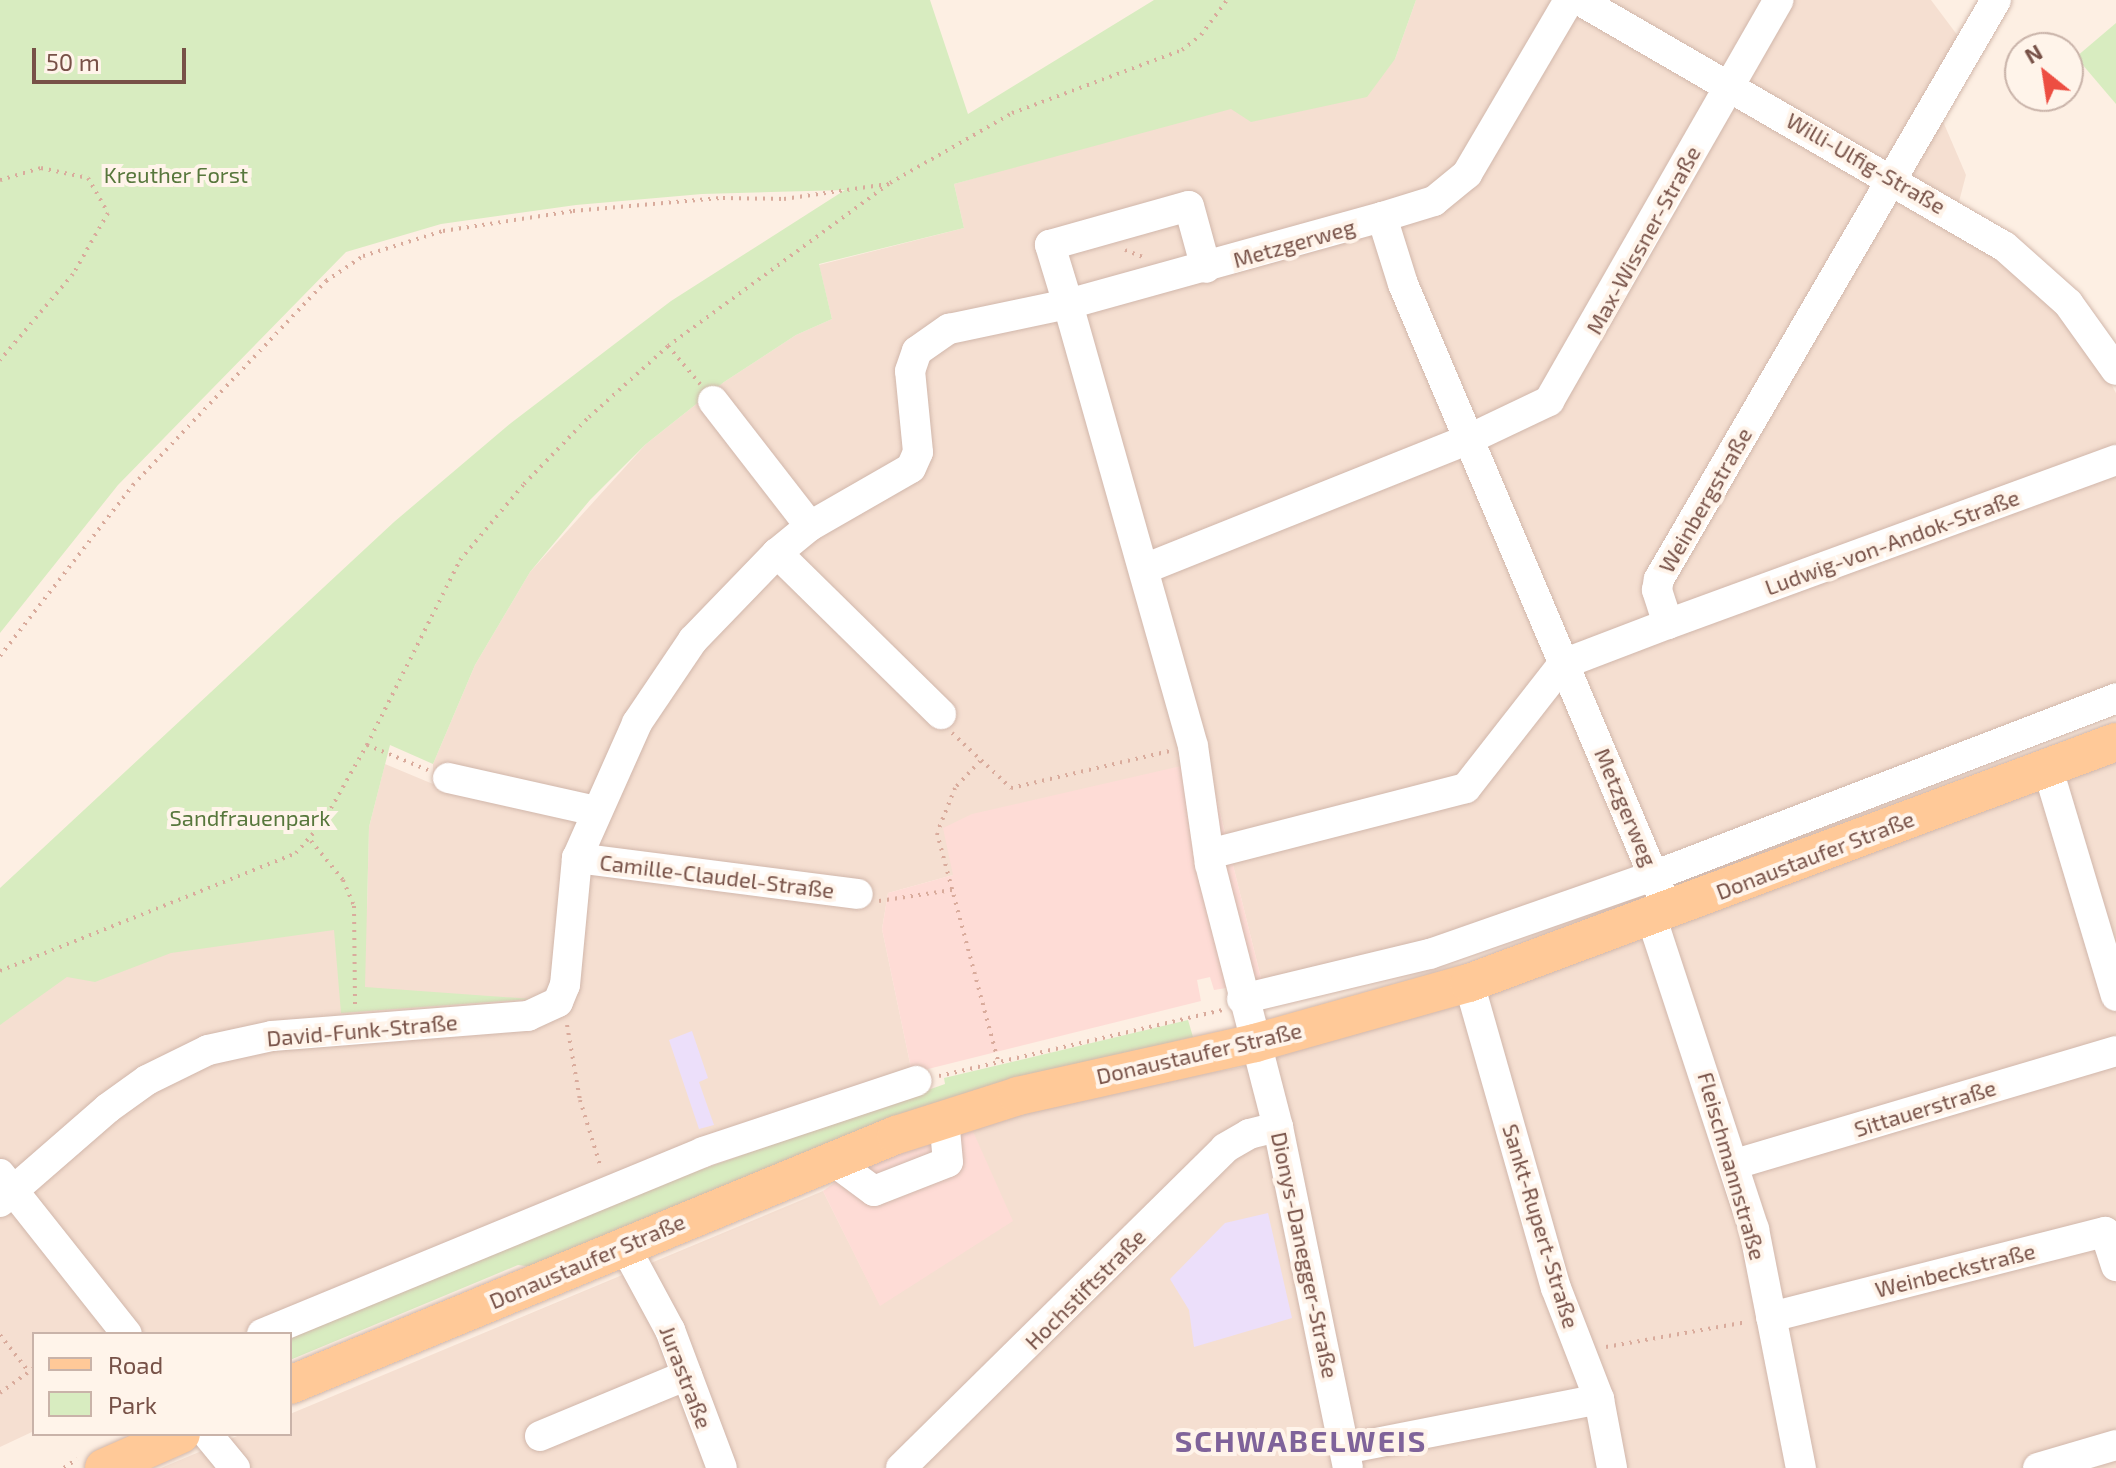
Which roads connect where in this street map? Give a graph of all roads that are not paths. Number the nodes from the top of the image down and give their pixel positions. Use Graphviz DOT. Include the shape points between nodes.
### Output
graph roads {
  1 [pos="1569,0"];
  2 [pos="1579,0"];
  3 [pos="1779,0"];
  4 [pos="1996,0"];
  5 [pos="1729,85"];
  6 [pos="1891,178"];
  7 [pos="1382,217"];
  8 [pos="1196,271"];
  9 [pos="1068,304"];
  10 [pos="2116,370"];
  11 [pos="713,401"];
  12 [pos="1469,439"];
  13 [pos="2116,460"];
  14 [pos="810,526"];
  15 [pos="777,553"];
  16 [pos="1144,569"];
  17 [pos="1668,624"];
  18 [pos="1563,664"];
  19 [pos="2116,698"];
  20 [pos="941,714"];
  21 [pos="2116,742"];
  22 [pos="2047,766"];
  23 [pos="448,778"];
  24 [pos="596,811"];
  25 [pos="1209,854"];
  26 [pos="577,858"];
  27 [pos="1656,875"];
  28 [pos="858,894"];
  29 [pos="1660,913"];
  30 [pos="1469,983"];
  31 [pos="2116,996"];
  32 [pos="1243,1002"];
  33 [pos="1255,1043"];
  34 [pos="2116,1051"];
  35 [pos="916,1081"];
  36 [pos="1278,1127"];
  37 [pos="1735,1164"];
  38 [pos="5,1189"];
  39 [pos="626,1250"];
  40 [pos="2116,1266"];
  41 [pos="1771,1317"];
  42 [pos="125,1332"];
  43 [pos="267,1332"];
  44 [pos="687,1375"];
  45 [pos="292,1384"];
  46 [pos="1599,1399"];
  47 [pos="176,1436"];
  48 [pos="209,1436"];
  49 [pos="540,1436"];
  50 [pos="2116,1445"];
  51 [pos="1347,1458"];
  52 [pos="104,1468"];
  53 [pos="235,1468"];
  54 [pos="722,1468"];
  55 [pos="901,1468"];
  56 [pos="1612,1468"];
  57 [pos="1801,1468"];
  58 [pos="2038,1468"];
  1 -- 7 [label="street" via="1467,174 1434,201"];
  2 -- 5 [label="street, Willi-Ulfig-Straße"];
  3 -- 5 [label="street, Max-Wissner-Straße"];
  4 -- 6 [label="street, Weinbergstraße"];
  5 -- 6 [label="street, Willi-Ulfig-Straße"];
  5 -- 12 [label="street, Max-Wissner-Straße" via="1561,386 1537,409"];
  6 -- 10 [label="street, Willi-Ulfig-Straße" via="2004,246 2042,277 2091,331"];
  6 -- 17 [label="street, Weinbergstraße" via="1659,579"];
  7 -- 8 [label="street, Metzgerweg"];
  7 -- 12 [label="street, Metzgerweg" via="1403,284"];
  8 -- 9 [label="street, Metzgerweg"];
  8 -- 9 [label="street" via="1189,206 1050,245"];
  9 -- 14 [label="street" via="930,337 917,351 910,371 919,431 911,468"];
  9 -- 16 [label="street"];
  11 -- 14 [label="street"];
  12 -- 16 [label="street"];
  12 -- 18 [label="street, Metzgerweg"];
  13 -- 17 [label="street, Ludwig-von-Andok-Straße"];
  14 -- 15 [label="street"];
  15 -- 20 [label="street"];
  15 -- 24 [label="street" via="666,674"];
  16 -- 25 [label="street" via="1193,746"];
  17 -- 18 [label="street"];
  18 -- 25 [label="street" via="1466,788"];
  18 -- 27 [label="street, Metzgerweg"];
  19 -- 27 [label="street, Donaustaufer Straße"];
  21 -- 22 [label="main road, Donaustaufer Straße"];
  22 -- 29 [label="main road, Donaustaufer Straße"];
  22 -- 31 [label="street"];
  23 -- 24 [label="street"];
  24 -- 26 [label="street"];
  25 -- 32 [label="street"];
  26 -- 28 [label="street, Camille-Claudel-Straße"];
  26 -- 38 [label="street, David-Funk-Straße" via="565,985 558,1002 528,1016 240,1041 179,1063 108,1108"];
  27 -- 29 [label="street, Metzgerweg"];
  27 -- 32 [label="street, Donaustaufer Straße" via="1430,954"];
  29 -- 30 [label="main road, Donaustaufer Straße"];
  29 -- 37 [label="street, Fleischmannstraße"];
  30 -- 33 [label="main road, Donaustaufer Straße"];
  30 -- 46 [label="street, Sankt-Rupert-Straße" via="1556,1288"];
  32 -- 33 [label="street"];
  33 -- 36 [label="street, Dionys-Danegger-Straße"];
  33 -- 39 [label="main road, Donaustaufer Straße" via="1093,1078 944,1119 832,1160"];
  34 -- 37 [label="street, Sittauerstraße"];
  35 -- 43 [label="street" via="607,1189"];
  36 -- 51 [label="street, Dionys-Danegger-Straße"];
  36 -- 55 [label="street, Hochstiftstraße" via="1249,1134 1225,1148"];
  37 -- 41 [label="street, Fleischmannstraße"];
  38 -- 42 [label="street"];
  39 -- 44 [label="street, Jurastraße" via="670,1330"];
  39 -- 45 [label="main road, Donaustaufer Straße"];
  40 -- 41 [label="street, Weinbeckstraße" via="2105,1232"];
  41 -- 57 [label="street, Fleischmannstraße"];
  44 -- 49 [label="street"];
  44 -- 54 [label="street, Jurastraße"];
  46 -- 51 [label="street"];
  46 -- 56 [label="street, Sankt-Rupert-Straße"];
  47 -- 52 [label="main road"];
  48 -- 53 [label="street"];
  50 -- 58 [label="street"];
}
